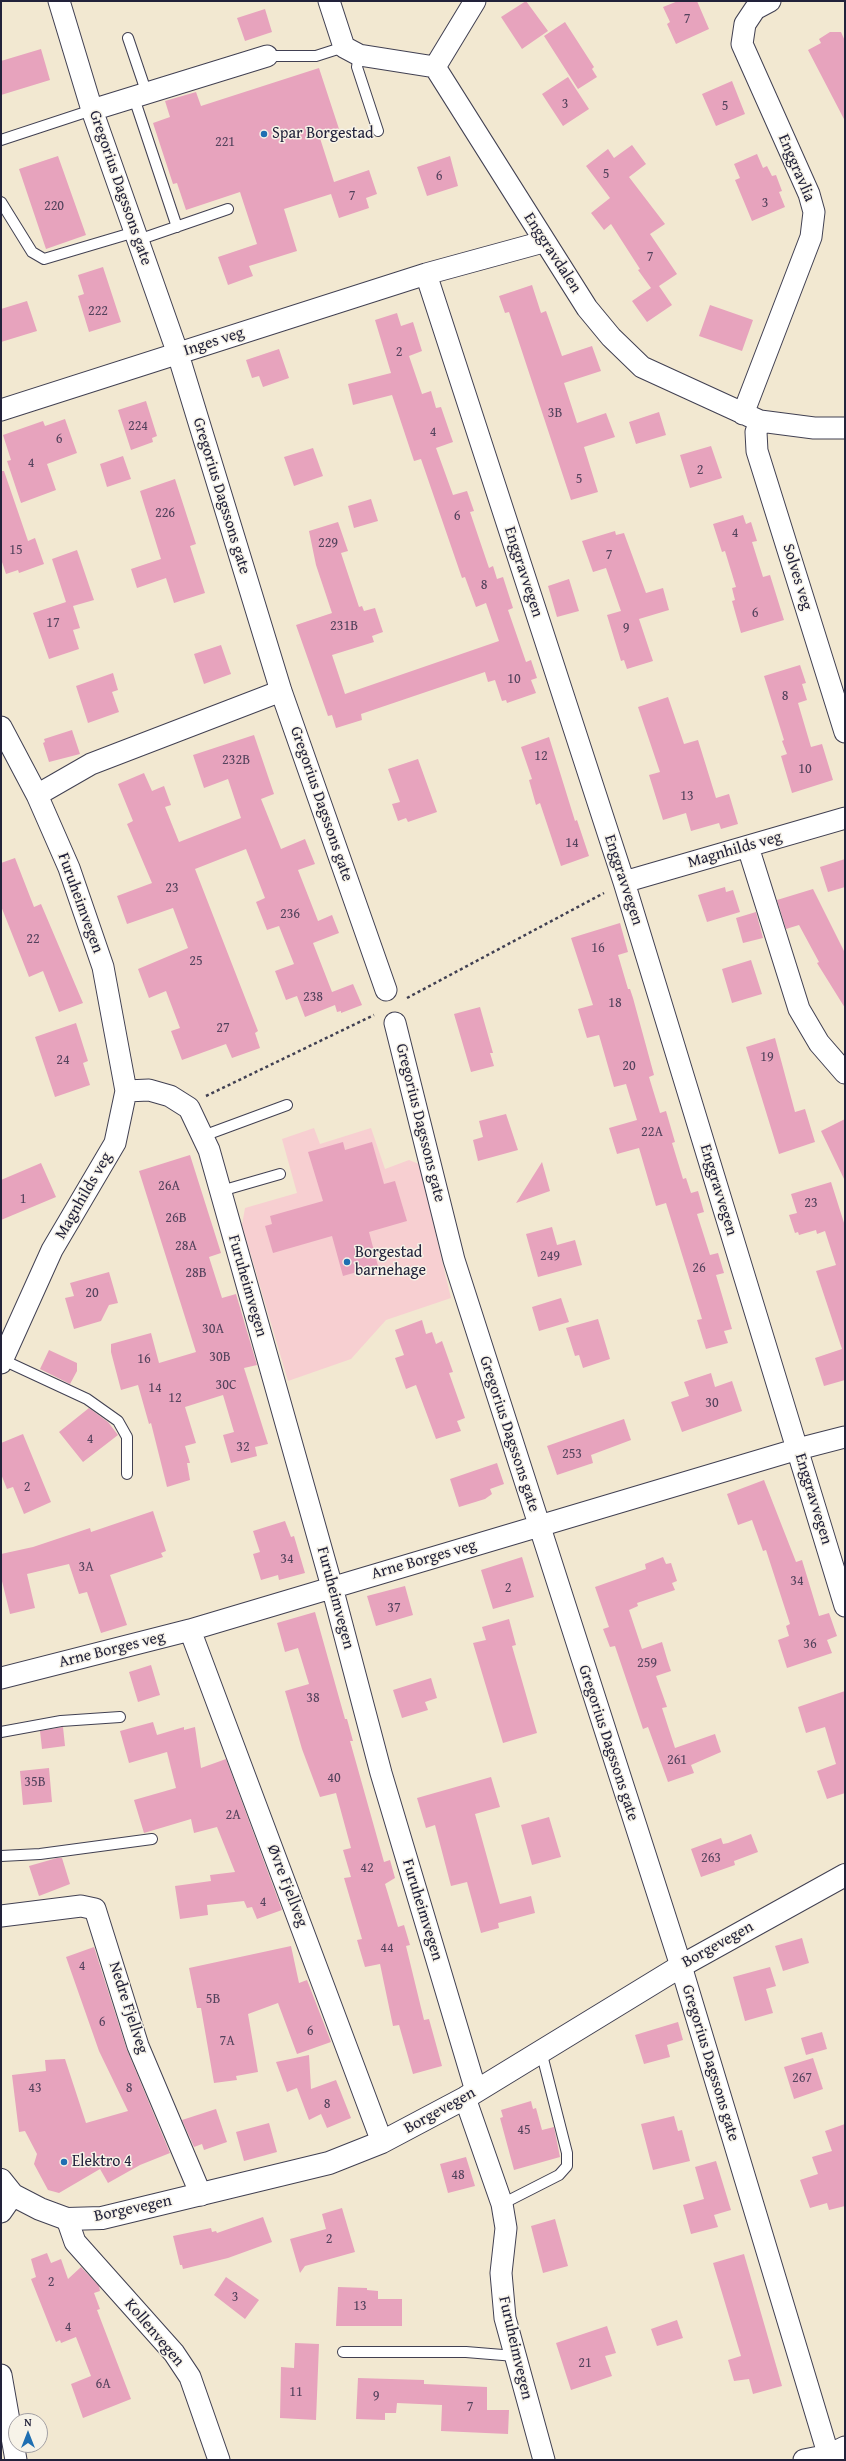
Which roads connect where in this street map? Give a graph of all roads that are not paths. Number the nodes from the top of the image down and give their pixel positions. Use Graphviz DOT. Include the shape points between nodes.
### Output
graph roads {
  1 [pos="59,1"];
  2 [pos="329,1"];
  3 [pos="475,1"];
  4 [pos="770,1"];
  5 [pos="128,38"];
  6 [pos="351,51"];
  7 [pos="267,56"];
  8 [pos="434,67"];
  9 [pos="140,96"];
  10 [pos="92,110"];
  11 [pos="378,131"];
  12 [pos="1,140"];
  13 [pos="1,202"];
  14 [pos="228,210"];
  15 [pos="177,227"];
  16 [pos="136,236"];
  17 [pos="543,242"];
  18 [pos="426,274"];
  19 [pos="178,354"];
  20 [pos="1,410"];
  21 [pos="751,418"];
  22 [pos="845,428"];
  23 [pos="281,691"];
  24 [pos="1,727"];
  25 [pos="845,732"];
  26 [pos="37,794"];
  27 [pos="845,818"];
  28 [pos="748,847"];
  29 [pos="624,882"];
  30 [pos="386,990"];
  31 [pos="395,1023"];
  32 [pos="845,1073"];
  33 [pos="126,1091"];
  34 [pos="287,1105"];
  35 [pos="203,1136"];
  36 [pos="280,1174"];
  37 [pos="221,1191"];
  38 [pos="2,1362"];
  39 [pos="845,1437"];
  40 [pos="798,1449"];
  41 [pos="127,1474"];
  42 [pos="539,1527"];
  43 [pos="332,1587"];
  44 [pos="845,1606"];
  45 [pos="190,1630"];
  46 [pos="1,1678"];
  47 [pos="120,1717"];
  48 [pos="1,1732"];
  49 [pos="152,1839"];
  50 [pos="1,1856"];
  51 [pos="845,1875"];
  52 [pos="1,1916"];
  53 [pos="680,1966"];
  54 [pos="541,2051"];
  55 [pos="470,2094"];
  56 [pos="382,2142"];
  57 [pos="201,2195"];
  58 [pos="5,2196"];
  59 [pos="502,2204"];
  60 [pos="67,2219"];
  61 [pos="343,2352"];
  62 [pos="515,2356"];
  63 [pos="1,2375"];
  64 [pos="835,2454"];
  65 [pos="16,2460"];
  66 [pos="219,2460"];
  67 [pos="544,2460"];
  68 [pos="804,2460"];
  1 -- 10 [label="street, Gregorius Dagssons gate"];
  2 -- 6 [label="street"];
  3 -- 8 [label="street"];
  4 -- 21 [label="street, Enggravlia" via="755,9 745,24 742,44 809,194 814,212 812,237"];
  5 -- 9 [label="lane"];
  6 -- 7 [label="lane" via="316,56"];
  6 -- 8 [label="street"];
  6 -- 11 [label="lane"];
  7 -- 9 [label="street"];
  8 -- 17 [label="street, Enggravdalen"];
  9 -- 10 [label="street"];
  9 -- 15 [label="lane"];
  10 -- 12 [label="lane"];
  10 -- 16 [label="street, Gregorius Dagssons gate"];
  13 -- 16 [label="lane" via="32,252 44,259"];
  14 -- 15 [label="lane"];
  15 -- 16 [label="lane"];
  16 -- 19 [label="street, Gregorius Dagssons gate"];
  17 -- 18 [label="street"];
  17 -- 21 [label="street, Enggravdalen" via="588,308 611,337 642,367"];
  18 -- 19 [label="street, Inges veg"];
  18 -- 29 [label="street, Enggravvegen"];
  19 -- 20 [label="street, Inges veg"];
  19 -- 23 [label="street, Gregorius Dagssons gate"];
  21 -- 22 [label="street, Enggravdalen" via="814,428"];
  21 -- 25 [label="street, Solves veg" via="756,432 757,451"];
  23 -- 26 [label="street" via="92,764"];
  23 -- 30 [label="street, Gregorius Dagssons gate"];
  24 -- 26 [label="street, Furuheimvegen"];
  26 -- 33 [label="street, Furuheimvegen" via="69,868 103,967"];
  27 -- 28 [label="street, Magnhilds veg"];
  28 -- 29 [label="street, Magnhilds veg"];
  28 -- 32 [label="street" via="799,1009 819,1043"];
  29 -- 40 [label="street, Enggravvegen"];
  31 -- 42 [label="street, Gregorius Dagssons gate" via="454,1260"];
  33 -- 35 [label="street, Furuheimvegen" via="149,1090 170,1096 190,1108"];
  33 -- 38 [label="street, Magnhilds veg" via="115,1143 52,1250"];
  34 -- 35 [label="lane"];
  35 -- 37 [label="street, Furuheimvegen"];
  36 -- 37 [label="lane"];
  37 -- 43 [label="street, Furuheimvegen"];
  38 -- 41 [label="lane, Magnhilds veg" via="87,1399 118,1421 127,1437"];
  39 -- 40 [label="street, Arne Borges veg"];
  40 -- 42 [label="street, Arne Borges veg"];
  40 -- 44 [label="street, Enggravvegen"];
  42 -- 43 [label="street, Arne Borges veg"];
  42 -- 53 [label="street, Gregorius Dagssons gate"];
  43 -- 45 [label="street, Arne Borges veg"];
  43 -- 55 [label="street, Furuheimvegen"];
  45 -- 46 [label="street, Arne Borges veg"];
  45 -- 56 [label="street, Øvre Fjellveg"];
  47 -- 48 [label="lane" via="61,1721"];
  49 -- 50 [label="lane" via="40,1854"];
  51 -- 53 [label="street, Borgevegen"];
  52 -- 57 [label="street, Nedre Fjellveg" via="81,1906 95,1909 138,2046"];
  53 -- 54 [label="street, Borgevegen"];
  53 -- 64 [label="street, Gregorius Dagssons gate"];
  54 -- 55 [label="street, Borgevegen"];
  54 -- 59 [label="lane" via="567,2153 567,2166 559,2174"];
  55 -- 56 [label="street, Borgevegen"];
  55 -- 59 [label="street, Furuheimvegen"];
  56 -- 57 [label="street, Borgevegen" via="329,2162"];
  57 -- 60 [label="street, Borgevegen" via="102,2218"];
  58 -- 60 [label="street, Borgevegen"];
  59 -- 62 [label="street, Furuheimvegen" via="506,2228 501,2293"];
  60 -- 66 [label="street, Kollenvegen" via="75,2242 174,2353 190,2377"];
  61 -- 62 [label="lane" via="466,2352"];
  62 -- 67 [label="street, Furuheimvegen"];
  63 -- 65 [label="street"];
  64 -- 68 [label="street"];
}
